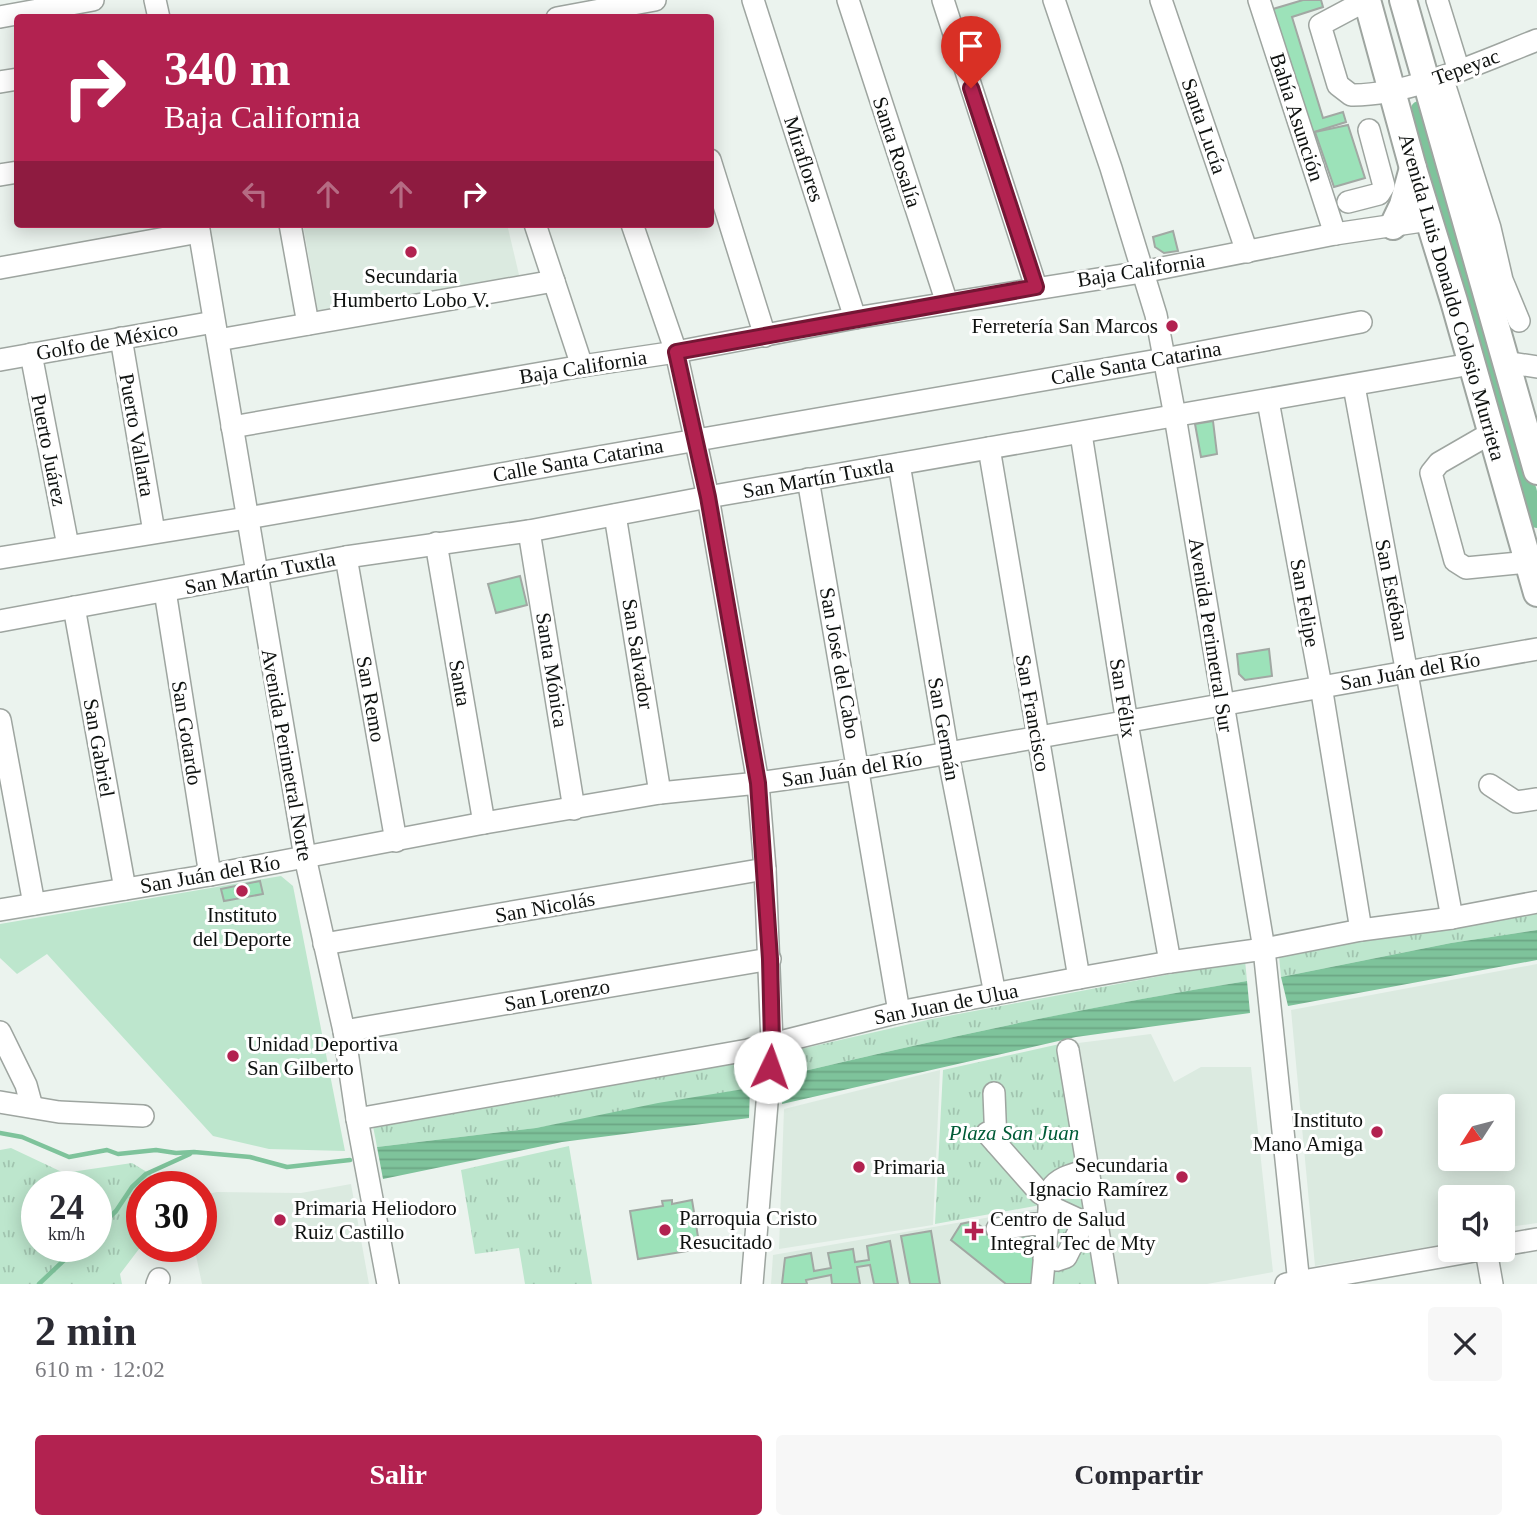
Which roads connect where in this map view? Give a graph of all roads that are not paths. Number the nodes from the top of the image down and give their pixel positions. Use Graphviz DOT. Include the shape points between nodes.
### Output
graph roads {
  1 [pos="89,0"];
  2 [pos="656,0"];
  3 [pos="753,0"];
  4 [pos="848,0"];
  5 [pos="943,0"];
  6 [pos="1054,0"];
  7 [pos="1161,0"];
  8 [pos="1259,0"];
  9 [pos="1367,0"];
  10 [pos="1403,0"];
  11 [pos="1437,0"];
  12 [pos="562,13"];
  13 [pos="16,14"];
  14 [pos="1537,40"];
  15 [pos="1443,76"];
  16 [pos="1393,90"];
  17 [pos="1369,130"];
  18 [pos="1413,166"];
  19 [pos="714,173"];
  20 [pos="1382,174"];
  21 [pos="1348,202"];
  22 [pos="1429,220"];
  23 [pos="1393,226"];
  24 [pos="198,228"];
  25 [pos="291,228"];
  26 [pos="536,228"];
  27 [pos="633,228"];
  28 [pos="1335,233"];
  29 [pos="1247,252"];
  30 [pos="0,268"];
  31 [pos="1142,272"];
  32 [pos="554,281"];
  33 [pos="1036,287"];
  34 [pos="947,303"];
  35 [pos="855,318"];
  36 [pos="1517,320"];
  37 [pos="1361,322"];
  38 [pos="307,324"];
  39 [pos="216,331"];
  40 [pos="765,336"];
  41 [pos="121,338"];
  42 [pos="676,352"];
  43 [pos="31,354"];
  44 [pos="1164,359"];
  45 [pos="0,360"];
  46 [pos="1505,362"];
  47 [pos="1472,365"];
  48 [pos="582,366"];
  49 [pos="1537,367"];
  50 [pos="1354,386"];
  51 [pos="1268,401"];
  52 [pos="1175,416"];
  53 [pos="1530,423"];
  54 [pos="232,427"];
  55 [pos="1491,433"];
  56 [pos="1081,434"];
  57 [pos="695,440"];
  58 [pos="989,448"];
  59 [pos="898,464"];
  60 [pos="1537,471"];
  61 [pos="808,479"];
  62 [pos="708,497"];
  63 [pos="615,515"];
  64 [pos="247,518"];
  65 [pos="529,531"];
  66 [pos="154,532"];
  67 [pos="436,542"];
  68 [pos="68,546"];
  69 [pos="346,557"];
  70 [pos="0,558"];
  71 [pos="1528,562"];
  72 [pos="255,574"];
  73 [pos="164,591"];
  74 [pos="1537,593"];
  75 [pos="74,607"];
  76 [pos="0,621"];
  77 [pos="1537,649"];
  78 [pos="1407,672"];
  79 [pos="1321,686"];
  80 [pos="1223,705"];
  81 [pos="0,720"];
  82 [pos="1126,723"];
  83 [pos="1037,737"];
  84 [pos="948,754"];
  85 [pos="858,769"];
  86 [pos="758,783"];
  87 [pos="1490,785"];
  88 [pos="660,793"];
  89 [pos="1537,799"];
  90 [pos="574,809"];
  91 [pos="484,823"];
  92 [pos="396,841"];
  93 [pos="305,857"];
  94 [pos="765,869"];
  95 [pos="210,874"];
  96 [pos="125,889"];
  97 [pos="1537,902"];
  98 [pos="34,904"];
  99 [pos="0,910"];
  100 [pos="1452,918"];
  101 [pos="1361,930"];
  102 [pos="324,944"];
  103 [pos="1264,949"];
  104 [pos="770,959"];
  105 [pos="1170,962"];
  106 [pos="1079,978"];
  107 [pos="995,994"];
  108 [pos="899,1012"];
  109 [pos="344,1031"];
  110 [pos="0,1032"];
  111 [pos="772,1043"];
  112 [pos="1068,1050"];
  113 [pos="995,1093"];
  114 [pos="0,1102"];
  115 [pos="32,1107"];
  116 [pos="143,1116"];
  117 [pos="357,1119"];
  118 [pos="1088,1170"];
  119 [pos="1050,1203"];
  120 [pos="1046,1228"];
  121 [pos="997,1229"];
  122 [pos="1537,1239"];
  123 [pos="1515,1243"];
  124 [pos="1044,1257"];
  125 [pos="1439,1262"];
  126 [pos="1488,1262"];
  127 [pos="1398,1274"];
  128 [pos="747,1283"];
  129 [pos="1294,1283"];
  130 [pos="388,1284"];
  131 [pos="1042,1284"];
  132 [pos="1107,1284"];
  133 [pos="1492,1284"];
  1 -- 13 [label="street"];
  2 -- 12 [label="street"];
  3 -- 35 [label="street, Miraflores"];
  4 -- 34 [label="street, Santa Rosalía"];
  5 -- 33 [label="street"];
  6 -- 31 [label="street, Avenida Perimetral Sur"];
  7 -- 29 [label="street, Santa Lucía"];
  8 -- 28 [label="street, Bahía Asunción"];
  9 -- 16 [label="main road, Avenida Luis Donaldo Colosio Murrieta"];
  9 -- 16 [label="street, Tepeyac" via="1320,28 1344,91 1358,95"];
  10 -- 15 [label="main road, Avenida Luis Donaldo Colosio Murrieta"];
  11 -- 15 [label="street"];
  14 -- 15 [label="street, Tepeyac"];
  15 -- 16 [label="street, Tepeyac"];
  15 -- 36 [label="main road, Avenida Luis Donaldo Colosio Murrieta"];
  16 -- 18 [label="main road, Avenida Luis Donaldo Colosio Murrieta"];
  17 -- 20 [label="street"];
  18 -- 20 [label="street"];
  18 -- 22 [label="main road, Avenida Luis Donaldo Colosio Murrieta"];
  18 -- 23 [label="main road"];
  19 -- 40 [label="street"];
  20 -- 21 [label="street" via="1381,192"];
  22 -- 23 [label="street, Baja California"];
  22 -- 47 [label="main road, Avenida Luis Donaldo Colosio Murrieta"];
  23 -- 28 [label="street, Baja California"];
  24 -- 30 [label="street"];
  24 -- 39 [label="street, Avenida Perimetral Norte"];
  25 -- 38 [label="street"];
  26 -- 32 [label="street"];
  27 -- 42 [label="street"];
  28 -- 29 [label="street, Baja California"];
  29 -- 31 [label="street, Baja California"];
  31 -- 33 [label="street, Baja California"];
  31 -- 44 [label="street, Avenida Perimetral Sur"];
  32 -- 38 [label="street, Golfo de México"];
  32 -- 48 [label="street"];
  33 -- 34 [label="street, Baja California"];
  34 -- 35 [label="street, Baja California"];
  35 -- 40 [label="street, Baja California"];
  36 -- 46 [label="main road, Avenida Luis Donaldo Colosio Murrieta"];
  37 -- 44 [label="street, Calle Santa Catarina"];
  38 -- 39 [label="street, Golfo de México"];
  39 -- 41 [label="street, Golfo de México"];
  39 -- 54 [label="street, Avenida Perimetral Norte"];
  40 -- 42 [label="street, Baja California"];
  41 -- 43 [label="street, Golfo de México"];
  41 -- 66 [label="street, Puerto Vallarta"];
  42 -- 48 [label="street, Baja California"];
  42 -- 57 [label="street"];
  43 -- 45 [label="street, Golfo de México"];
  43 -- 68 [label="street, Puerto Juárez"];
  44 -- 52 [label="street, Avenida Perimetral Sur"];
  44 -- 57 [label="street, Calle Santa Catarina"];
  46 -- 49 [label="street"];
  46 -- 53 [label="main road, Avenida Luis Donaldo Colosio Murrieta"];
  47 -- 50 [label="street, San Martín Tuxtla"];
  47 -- 55 [label="main road, Avenida Luis Donaldo Colosio Murrieta"];
  48 -- 54 [label="street, Baja California"];
  50 -- 51 [label="street, San Martín Tuxtla"];
  50 -- 78 [label="street, San Estéban"];
  51 -- 52 [label="street, San Martín Tuxtla"];
  51 -- 79 [label="street, San Felipe"];
  52 -- 56 [label="street, San Martín Tuxtla"];
  52 -- 80 [label="street, Avenida Perimetral Sur"];
  53 -- 60 [label="main road, Avenida Luis Donaldo Colosio Murrieta"];
  54 -- 64 [label="street, Avenida Perimetral Norte"];
  55 -- 71 [label="main road, Avenida Luis Donaldo Colosio Murrieta"];
  55 -- 71 [label="street" via="1431,472 1455,561 1466,568"];
  56 -- 58 [label="street, San Martín Tuxtla"];
  56 -- 82 [label="street, San Félix"];
  57 -- 62 [label="street"];
  57 -- 64 [label="street, Calle Santa Catarina"];
  58 -- 59 [label="street, San Martín Tuxtla"];
  58 -- 83 [label="street, San Francisco"];
  59 -- 61 [label="street, San Martín Tuxtla"];
  59 -- 84 [label="street, San Germán"];
  61 -- 62 [label="street, San Martín Tuxtla"];
  61 -- 85 [label="street, San José del Cabo"];
  62 -- 63 [label="street, San Martín Tuxtla"];
  62 -- 86 [label="street"];
  63 -- 65 [label="street, San Martín Tuxtla"];
  63 -- 88 [label="street, San Salvador"];
  64 -- 66 [label="street, Calle Santa Catarina"];
  64 -- 72 [label="street, Avenida Perimetral Norte"];
  65 -- 67 [label="street, San Martín Tuxtla"];
  65 -- 90 [label="street, Santa Mónica"];
  66 -- 68 [label="street, Calle Santa Catarina"];
  67 -- 69 [label="street, San Martín Tuxtla"];
  67 -- 91 [label="street, Santa"];
  68 -- 70 [label="street, Calle Santa Catarina"];
  69 -- 72 [label="street, San Martín Tuxtla"];
  69 -- 92 [label="street, San Remo"];
  71 -- 74 [label="main road, Avenida Luis Donaldo Colosio Murrieta"];
  72 -- 73 [label="street, San Martín Tuxtla"];
  72 -- 93 [label="street, Avenida Perimetral Norte"];
  73 -- 75 [label="street, San Martín Tuxtla"];
  73 -- 95 [label="street, San Gotardo"];
  75 -- 76 [label="street, San Martín Tuxtla"];
  75 -- 96 [label="street, San Gabriel"];
  77 -- 78 [label="street, San Juán del Río"];
  78 -- 79 [label="street, San Juán del Río"];
  78 -- 100 [label="street, San Estéban"];
  79 -- 80 [label="street, San Juán del Río"];
  79 -- 101 [label="street, San Felipe"];
  80 -- 82 [label="street, San Juán del Río"];
  80 -- 103 [label="street, Avenida Perimetral Sur"];
  81 -- 98 [label="street"];
  82 -- 83 [label="street, San Juán del Río"];
  82 -- 105 [label="street, San Félix"];
  83 -- 84 [label="street, San Juán del Río"];
  83 -- 106 [label="street, San Francisco"];
  84 -- 85 [label="street, San Juán del Río"];
  84 -- 107 [label="street, San Germán"];
  85 -- 86 [label="street, San Juán del Río"];
  85 -- 108 [label="street, San José del Cabo"];
  86 -- 88 [label="street, San Juán del Río"];
  86 -- 94 [label="street"];
  87 -- 89 [label="street" via="1516,802"];
  88 -- 90 [label="street, San Juán del Río"];
  90 -- 91 [label="street, San Juán del Río"];
  91 -- 92 [label="street, San Juán del Río"];
  92 -- 93 [label="street, San Juán del Río"];
  93 -- 95 [label="street, San Juán del Río"];
  93 -- 102 [label="street, Avenida Perimetral Norte"];
  94 -- 102 [label="street, San Nicolás"];
  94 -- 104 [label="street"];
  95 -- 96 [label="street, San Juán del Río"];
  96 -- 98 [label="street, San Juán del Río"];
  97 -- 100 [label="street, San Juan de Ulua"];
  98 -- 99 [label="street, San Juán del Río"];
  100 -- 101 [label="street, San Juan de Ulua"];
  101 -- 103 [label="street, San Juan de Ulua"];
  102 -- 109 [label="street, Avenida Perimetral Norte"];
  103 -- 105 [label="street, San Juan de Ulua"];
  103 -- 129 [label="street, Avenida Perimetral Sur"];
  104 -- 109 [label="street, San Lorenzo"];
  104 -- 111 [label="street"];
  105 -- 106 [label="street, San Juan de Ulua"];
  106 -- 107 [label="street, San Juan de Ulua"];
  107 -- 108 [label="street, San Juan de Ulua"];
  108 -- 111 [label="street, San Juan de Ulua"];
  109 -- 117 [label="street, Avenida Perimetral Norte"];
  110 -- 115 [label="street"];
  111 -- 117 [label="street, San Juan de Ulua"];
  111 -- 128 [label="street"];
  112 -- 118 [label="street"];
  113 -- 119 [label="street" via="992,1138"];
  114 -- 115 [label="street"];
  115 -- 116 [label="street"];
  117 -- 130 [label="street, Avenida Perimetral Norte"];
  118 -- 119 [label="street" via="1053,1184"];
  118 -- 132 [label="street"];
  119 -- 120 [label="street"];
  119 -- 124 [label="street" via="1077,1219 1080,1227 1066,1257"];
  120 -- 121 [label="street" via="1035,1224"];
  120 -- 124 [label="street"];
  122 -- 123 [label="street"];
  124 -- 131 [label="street"];
  125 -- 127 [label="street"];
  126 -- 133 [label="street"];
  127 -- 129 [label="street"];
}
